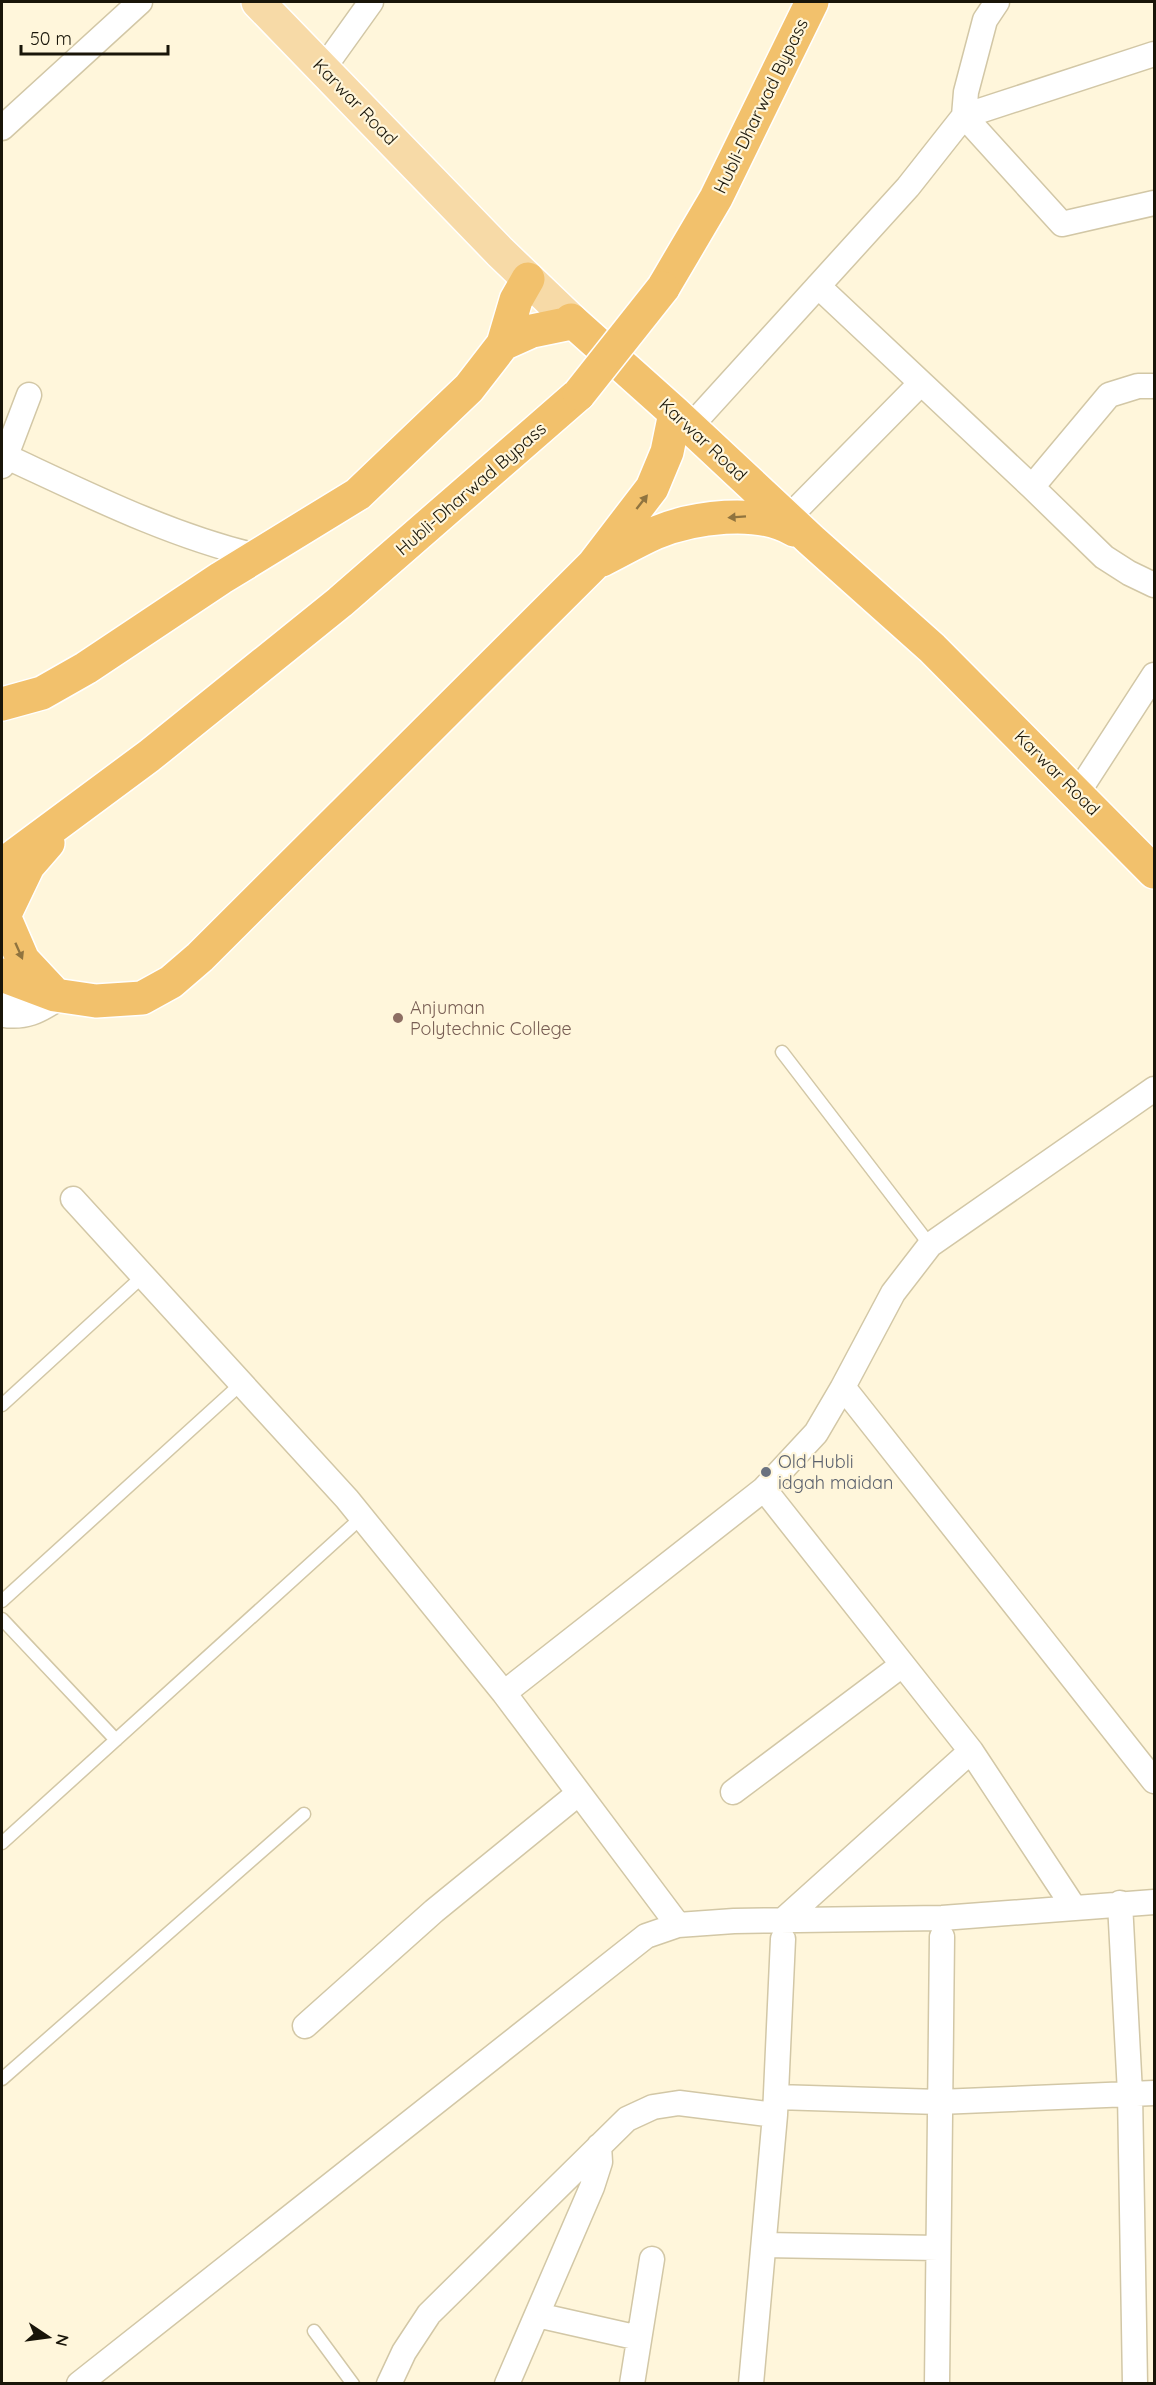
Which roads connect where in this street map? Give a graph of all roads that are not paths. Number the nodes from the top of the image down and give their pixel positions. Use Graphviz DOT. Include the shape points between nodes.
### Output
graph roads {
  1 [pos="141,2"];
  2 [pos="258,2"];
  3 [pos="371,2"];
  4 [pos="812,2"];
  5 [pos="997,2"];
  6 [pos="1155,54"];
  7 [pos="323,69"];
  8 [pos="964,116"];
  9 [pos="2,128"];
  10 [pos="1155,202"];
  11 [pos="528,279"];
  12 [pos="818,286"];
  13 [pos="571,320"];
  14 [pos="503,344"];
  15 [pos="1153,378"];
  16 [pos="921,383"];
  17 [pos="29,395"];
  18 [pos="682,420"];
  19 [pos="3,461"];
  20 [pos="1032,487"];
  21 [pos="799,529"];
  22 [pos="256,556"];
  23 [pos="593,565"];
  24 [pos="1155,585"];
  25 [pos="1155,675"];
  26 [pos="2,704"];
  27 [pos="1077,794"];
  28 [pos="73,812"];
  29 [pos="2,852"];
  30 [pos="2,865"];
  31 [pos="1155,872"];
  32 [pos="2,975"];
  33 [pos="55,995"];
  34 [pos="2,1010"];
  35 [pos="782,1053"];
  36 [pos="1155,1089"];
  37 [pos="72,1199"];
  38 [pos="930,1245"];
  39 [pos="143,1276"];
  40 [pos="242,1383"];
  41 [pos="843,1388"];
  42 [pos="2,1405"];
  43 [pos="764,1489"];
  44 [pos="362,1516"];
  45 [pos="2,1601"];
  46 [pos="2,1618"];
  47 [pos="902,1665"];
  48 [pos="504,1693"];
  49 [pos="116,1740"];
  50 [pos="971,1750"];
  51 [pos="1155,1781"];
  52 [pos="579,1792"];
  53 [pos="733,1792"];
  54 [pos="304,1814"];
  55 [pos="2,1843"];
  56 [pos="1155,1902"];
  57 [pos="1120,1903"];
  58 [pos="1074,1906"];
  59 [pos="678,1925"];
  60 [pos="782,1930"];
  61 [pos="942,1937"];
  62 [pos="305,2026"];
  63 [pos="2,2079"];
  64 [pos="1155,2092"];
  65 [pos="1130,2093"];
  66 [pos="939,2102"];
  67 [pos="775,2106"];
  68 [pos="599,2146"];
  69 [pos="764,2245"];
  70 [pos="938,2247"];
  71 [pos="652,2259"];
  72 [pos="537,2315"];
  73 [pos="314,2331"];
  74 [pos="639,2338"];
  75 [pos="79,2384"];
  76 [pos="353,2384"];
  77 [pos="390,2384"];
  78 [pos="507,2384"];
  79 [pos="632,2384"];
  80 [pos="751,2384"];
  81 [pos="936,2384"];
  82 [pos="1135,2384"];
  1 -- 9 [label="street"];
  2 -- 7 [label="main road, Karwar Road"];
  3 -- 7 [label="street"];
  4 -- 28 [label="highway, Hubli-Dharwad Bypass, bridge" via="716,198 663,288 579,394 362,584 149,756"];
  5 -- 8 [label="street" via="985,20 966,92"];
  6 -- 8 [label="street"];
  7 -- 11 [label="main road, Karwar Road"];
  8 -- 10 [label="street" via="1062,224"];
  8 -- 12 [label="street" via="908,187"];
  11 -- 13 [label="main road, Karwar Road"];
  11 -- 14 [label="highway" via="514,307"];
  12 -- 16 [label="street"];
  12 -- 18 [label="street"];
  13 -- 14 [label="highway"];
  13 -- 18 [label="highway, Karwar Road"];
  14 -- 22 [label="highway" via="469,388 358,494"];
  15 -- 20 [label="street" via="1108,395"];
  16 -- 20 [label="street"];
  16 -- 21 [label="street"];
  17 -- 19 [label="street"];
  18 -- 21 [label="highway, Karwar Road"];
  23 -- 18 [label="highway, one-way" via="652,488"];
  19 -- 22 [label="street" via="138,518 221,548"];
  20 -- 24 [label="street" via="1104,557"];
  21 -- 23 [label="highway, one-way" via="744,515 700,521 657,532"];
  21 -- 27 [label="highway, Karwar Road" via="933,648"];
  22 -- 26 [label="highway" via="86,668 42,693"];
  23 -- 33 [label="highway" via="171,982 142,998 96,1001"];
  25 -- 27 [label="street"];
  27 -- 31 [label="highway, Karwar Road"];
  28 -- 29 [label="highway"];
  28 -- 30 [label="highway, Hubli-Dharwad Bypass"];
  28 -- 33 [label="highway, one-way" via="28,866 4,916 23,960"];
  32 -- 33 [label="highway"];
  33 -- 34 [label="street" via="36,1009"];
  35 -- 38 [label="lane"];
  36 -- 38 [label="street"];
  37 -- 39 [label="street"];
  38 -- 41 [label="street" via="893,1293"];
  39 -- 40 [label="street"];
  39 -- 42 [label="lane"];
  40 -- 44 [label="street"];
  40 -- 45 [label="lane"];
  41 -- 43 [label="street" via="816,1433"];
  41 -- 51 [label="street"];
  43 -- 47 [label="street"];
  43 -- 48 [label="street"];
  44 -- 48 [label="street"];
  44 -- 49 [label="lane"];
  46 -- 49 [label="lane"];
  47 -- 50 [label="street"];
  47 -- 53 [label="street"];
  48 -- 52 [label="street"];
  49 -- 55 [label="lane"];
  50 -- 58 [label="street"];
  50 -- 60 [label="street"];
  52 -- 59 [label="street"];
  52 -- 62 [label="street" via="435,1911"];
  54 -- 63 [label="lane"];
  56 -- 57 [label="street"];
  57 -- 58 [label="street"];
  57 -- 65 [label="street"];
  58 -- 60 [label="street"];
  59 -- 60 [label="street" via="734,1921"];
  59 -- 75 [label="street" via="646,1936"];
  60 -- 67 [label="street"];
  61 -- 66 [label="street"];
  64 -- 65 [label="street"];
  65 -- 66 [label="street"];
  65 -- 82 [label="street"];
  66 -- 67 [label="street"];
  66 -- 70 [label="street"];
  67 -- 68 [label="street" via="679,2103 653,2107 627,2119"];
  67 -- 69 [label="street"];
  68 -- 72 [label="street" via="600,2162 592,2187"];
  68 -- 77 [label="street" via="429,2314 404,2352"];
  69 -- 70 [label="street"];
  69 -- 80 [label="street"];
  70 -- 81 [label="street"];
  71 -- 74 [label="street"];
  72 -- 74 [label="street"];
  72 -- 78 [label="street"];
  73 -- 76 [label="lane"];
  74 -- 79 [label="street"];
}
